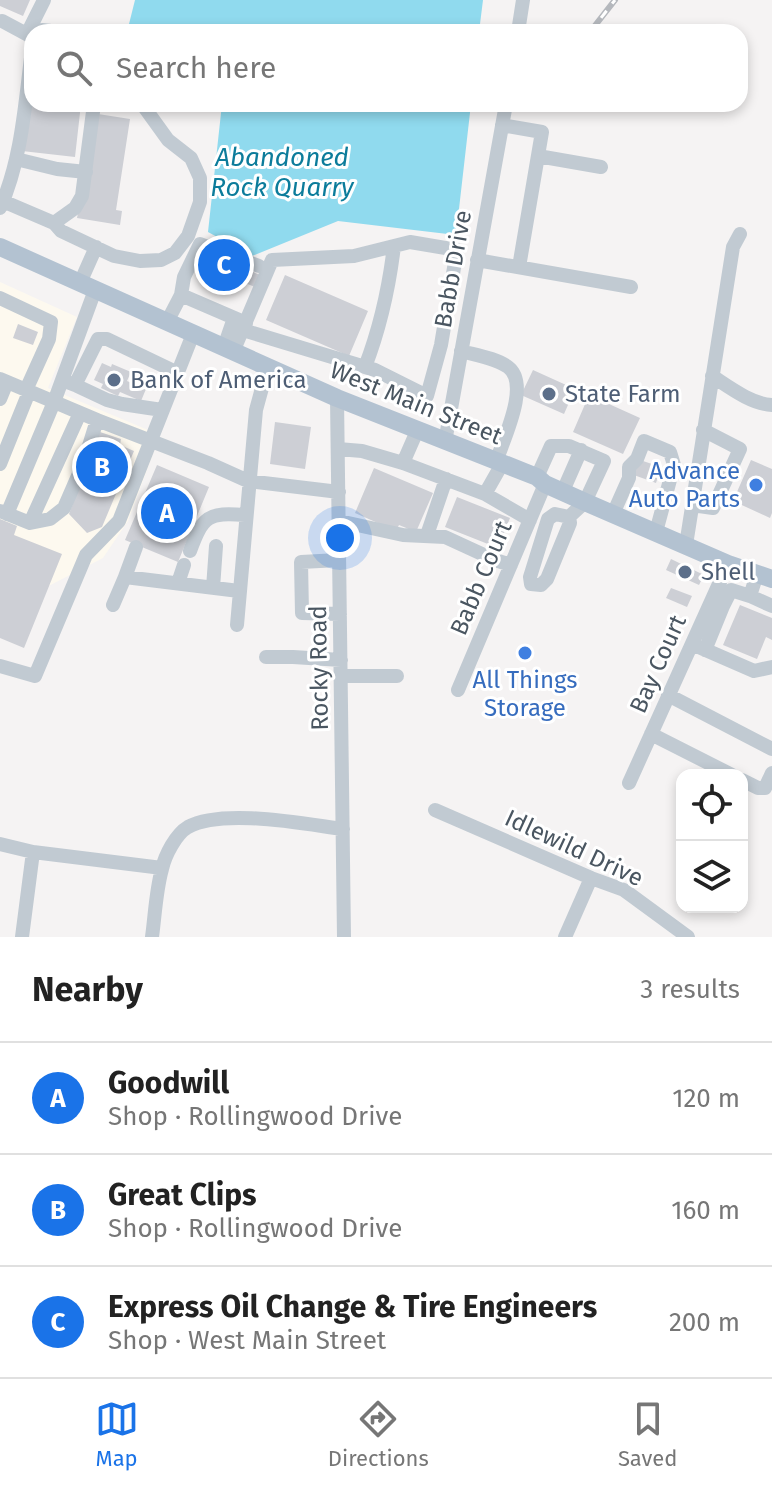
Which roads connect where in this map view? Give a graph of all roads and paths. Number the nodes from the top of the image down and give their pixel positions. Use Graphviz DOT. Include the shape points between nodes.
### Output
graph roads {
  1 [pos="44,0"];
  2 [pos="523,0"];
  3 [pos="1,22"];
  4 [pos="36,24"];
  5 [pos="519,24"];
  6 [pos="24,31"];
  7 [pos="24,104"];
  8 [pos="93,112"];
  9 [pos="148,112"];
  10 [pos="504,112"];
  11 [pos="502,125"];
  12 [pos="538,156"];
  13 [pos="16,159"];
  14 [pos="601,167"];
  15 [pos="86,172"];
  16 [pos="1,204"];
  17 [pos="54,223"];
  18 [pos="740,234"];
  19 [pos="394,246"];
  20 [pos="0,247"];
  21 [pos="96,247"];
  22 [pos="477,260"];
  23 [pos="259,266"];
  24 [pos="519,267"];
  25 [pos="87,287"];
  26 [pos="631,287"];
  27 [pos="181,295"];
  28 [pos="0,298"];
  29 [pos="167,322"];
  30 [pos="241,324"];
  31 [pos="193,334"];
  32 [pos="228,350"];
  33 [pos="461,351"];
  34 [pos="365,367"];
  35 [pos="271,368"];
  36 [pos="178,373"];
  37 [pos="712,376"];
  38 [pos="4,381"];
  39 [pos="69,382"];
  40 [pos="28,391"];
  41 [pos="337,398"];
  42 [pos="0,399"];
  43 [pos="54,402"];
  44 [pos="772,405"];
  45 [pos="162,410"];
  46 [pos="80,413"];
  47 [pos="97,420"];
  48 [pos="703,430"];
  49 [pos="417,431"];
  50 [pos="150,441"];
  51 [pos="445,442"];
  52 [pos="338,449"];
  53 [pos="581,450"];
  54 [pos="604,461"];
  55 [pos="403,463"];
  56 [pos="499,463"];
  57 [pos="0,464"];
  58 [pos="629,472"];
  59 [pos="446,479"];
  60 [pos="248,481"];
  61 [pos="548,484"];
  62 [pos="339,492"];
  63 [pos="485,494"];
  64 [pos="585,502"];
  65 [pos="692,505"];
  66 [pos="4,512"];
  67 [pos="613,514"];
  68 [pos="245,515"];
  69 [pos="569,517"];
  70 [pos="530,520"];
  71 [pos="339,521"];
  72 [pos="30,523"];
  73 [pos="656,532"];
  74 [pos="427,535"];
  75 [pos="686,545"];
  76 [pos="216,546"];
  77 [pos="136,547"];
  78 [pos="339,560"];
  79 [pos="728,564"];
  80 [pos="511,565"];
  81 [pos="765,576"];
  82 [pos="125,577"];
  83 [pos="504,580"];
  84 [pos="178,583"];
  85 [pos="531,584"];
  86 [pos="213,588"];
  87 [pos="239,591"];
  88 [pos="750,596"];
  89 [pos="718,603"];
  90 [pos="113,605"];
  91 [pos="772,606"];
  92 [pos="340,614"];
  93 [pos="237,625"];
  94 [pos="699,647"];
  95 [pos="266,657"];
  96 [pos="0,666"];
  97 [pos="772,667"];
  98 [pos="341,668"];
  99 [pos="397,676"];
  100 [pos="458,690"];
  101 [pos="668,695"];
  102 [pos="651,734"];
  103 [pos="772,749"];
  104 [pos="720,769"];
  105 [pos="772,773"];
  106 [pos="629,783"];
  107 [pos="748,783"];
  108 [pos="435,810"];
  109 [pos="343,829"];
  110 [pos="0,844"];
  111 [pos="33,852"];
  112 [pos="162,868"];
  113 [pos="591,878"];
  114 [pos="22,937"];
  115 [pos="152,937"];
  116 [pos="344,937"];
  117 [pos="565,937"];
  118 [pos="688,937"];
  1 -- 4 [label="street"];
  2 -- 5 [label="street"];
  3 -- 6 [label="street"];
  7 -- 13 [label="street"];
  8 -- 15 [label="street"];
  9 -- 21 [label="street" via="168,140 191,158 200,178 200,202 188,236 175,253 161,260 114,256"];
  10 -- 11 [label="street, Babb Drive"];
  11 -- 12 [label="street" via="542,132"];
  11 -- 22 [label="street, Babb Drive"];
  12 -- 14 [label="street"];
  12 -- 24 [label="street"];
  13 -- 15 [label="street"];
  13 -- 16 [label="street"];
  15 -- 17 [label="street" via="75,208"];
  16 -- 17 [label="street"];
  17 -- 21 [label="street"];
  18 -- 37 [label="street" via="733,247"];
  19 -- 30 [label="street" via="354,256 272,260"];
  19 -- 34 [label="street" via="378,334"];
  19 -- 34 [label="street" via="410,242 457,250 441,345 427,396"];
  20 -- 25 [label="main road, West Main Street"];
  21 -- 25 [label="street"];
  22 -- 24 [label="street"];
  22 -- 33 [label="street, Babb Drive"];
  23 -- 27 [label="street" via="200,244"];
  24 -- 26 [label="street"];
  25 -- 29 [label="main road, West Main Street"];
  25 -- 39 [label="street"];
  27 -- 29 [label="street"];
  27 -- 30 [label="street"];
  28 -- 40 [label="street" via="51,322"];
  29 -- 31 [label="main road, West Main Street"];
  30 -- 32 [label="street"];
  30 -- 34 [label="street"];
  31 -- 32 [label="main road, West Main Street"];
  31 -- 36 [label="street"];
  32 -- 35 [label="main road, West Main Street"];
  33 -- 51 [label="street, Babb Drive"];
  33 -- 56 [label="street" via="506,365 516,378 516,404"];
  35 -- 41 [label="main road, West Main Street"];
  35 -- 60 [label="street" via="256,410"];
  36 -- 39 [label="street" via="98,339"];
  36 -- 45 [label="street"];
  37 -- 44 [label="street"];
  37 -- 48 [label="street"];
  38 -- 40 [label="street"];
  38 -- 42 [label="street"];
  39 -- 43 [label="street"];
  39 -- 45 [label="street" via="107,400"];
  40 -- 43 [label="street"];
  40 -- 57 [label="street"];
  41 -- 49 [label="main road, West Main Street"];
  41 -- 52 [label="street, Rocky Road"];
  43 -- 46 [label="street"];
  43 -- 66 [label="street"];
  45 -- 50 [label="street"];
  46 -- 47 [label="street"];
  46 -- 72 [label="street"];
  47 -- 50 [label="street"];
  47 -- 72 [label="street" via="64,508 50,519"];
  48 -- 65 [label="street"];
  48 -- 65 [label="street" via="740,449 713,508"];
  49 -- 51 [label="main road, West Main Street"];
  49 -- 55 [label="street"];
  50 -- 60 [label="street"];
  50 -- 96 [label="street" via="119,521 86,555 35,676"];
  51 -- 56 [label="main road, West Main Street"];
  52 -- 55 [label="street"];
  52 -- 62 [label="street, Rocky Road"];
  53 -- 54 [label="street"];
  53 -- 61 [label="street"];
  53 -- 61 [label="street" via="551,446"];
  54 -- 58 [label="street"];
  54 -- 64 [label="street"];
  55 -- 59 [label="street"];
  56 -- 61 [label="main road, West Main Street"];
  56 -- 63 [label="street"];
  58 -- 67 [label="street"];
  58 -- 73 [label="street" via="644,441 670,452 674,465"];
  59 -- 63 [label="street"];
  59 -- 74 [label="street"];
  60 -- 62 [label="street"];
  60 -- 68 [label="street"];
  61 -- 64 [label="main road, West Main Street"];
  61 -- 70 [label="street, Babb Court"];
  62 -- 71 [label="street, Rocky Road"];
  63 -- 70 [label="street"];
  64 -- 67 [label="main road, West Main Street"];
  64 -- 69 [label="street"];
  65 -- 75 [label="street"];
  66 -- 72 [label="street"];
  67 -- 73 [label="main road, West Main Street"];
  68 -- 84 [label="street" via="211,516 199,527"];
  68 -- 87 [label="street"];
  69 -- 85 [label="street" via="547,579"];
  69 -- 85 [label="street" via="555,514 548,519"];
  70 -- 80 [label="street, Babb Court"];
  71 -- 74 [label="street"];
  71 -- 78 [label="street, Rocky Road"];
  73 -- 75 [label="main road, West Main Street"];
  74 -- 80 [label="street" via="445,537"];
  75 -- 79 [label="main road, West Main Street"];
  76 -- 86 [label="street"];
  77 -- 82 [label="street"];
  78 -- 92 [label="street, Rocky Road"];
  78 -- 92 [label="street" via="301,562 302,613"];
  79 -- 81 [label="main road, West Main Street"];
  79 -- 89 [label="street, Bay Court"];
  80 -- 83 [label="street, Babb Court"];
  81 -- 88 [label="street"];
  82 -- 84 [label="street"];
  82 -- 90 [label="street"];
  83 -- 85 [label="street"];
  83 -- 100 [label="street, Babb Court"];
  84 -- 86 [label="street"];
  86 -- 87 [label="street"];
  87 -- 93 [label="street"];
  88 -- 89 [label="street" via="731,590"];
  88 -- 91 [label="street"];
  89 -- 94 [label="street, Bay Court"];
  92 -- 98 [label="street, Rocky Road"];
  94 -- 97 [label="street" via="754,671"];
  94 -- 101 [label="street, Bay Court"];
  95 -- 98 [label="street"];
  98 -- 99 [label="street"];
  98 -- 109 [label="street, Rocky Road"];
  101 -- 102 [label="street, Bay Court"];
  101 -- 103 [label="street"];
  102 -- 104 [label="street"];
  102 -- 106 [label="street, Bay Court"];
  105 -- 107 [label="street" via="765,788"];
  108 -- 113 [label="street, Idlewild Drive"];
  109 -- 112 [label="street" via="237,818 205,820 185,829"];
  109 -- 116 [label="street, Rocky Road"];
  110 -- 111 [label="street"];
  111 -- 112 [label="street"];
  111 -- 114 [label="street"];
  112 -- 115 [label="street"];
  113 -- 117 [label="street"];
  113 -- 118 [label="street, Idlewild Drive" via="624,890"];
}
